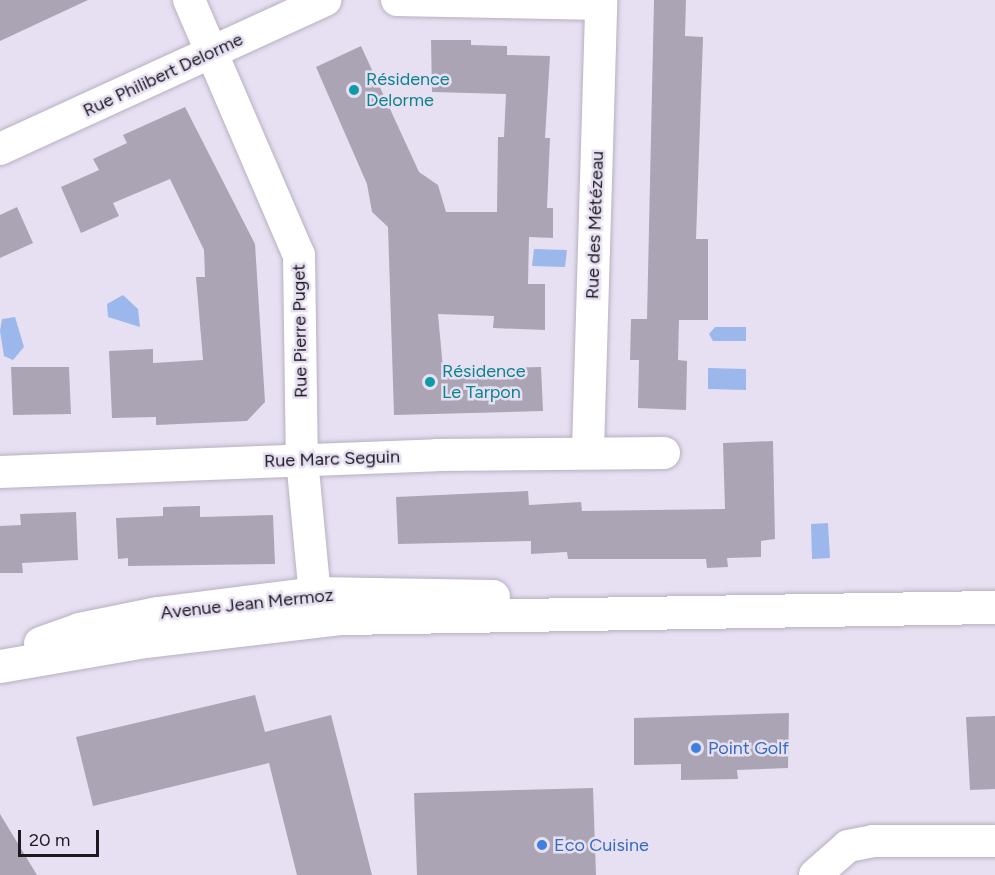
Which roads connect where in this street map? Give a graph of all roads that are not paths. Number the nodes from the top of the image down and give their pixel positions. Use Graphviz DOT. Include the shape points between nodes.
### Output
graph roads {
  1 [pos="189,0"];
  2 [pos="325,0"];
  3 [pos="397,0"];
  4 [pos="601,2"];
  5 [pos="212,51"];
  6 [pos="0,149"];
  7 [pos="588,450"];
  8 [pos="664,453"];
  9 [pos="302,459"];
  10 [pos="0,472"];
  11 [pos="322,599"];
  12 [pos="995,607"];
  13 [pos="0,658"];
  14 [pos="0,666"];
  15 [pos="995,841"];
  16 [pos="815,875"];
  1 -- 5 [label="street, Rue Pierre Puget"];
  2 -- 5 [label="street, Rue Philibert Delorme"];
  3 -- 4 [label="street"];
  4 -- 7 [label="street, Rue des Métézeau"];
  5 -- 6 [label="street, Rue Philibert Delorme"];
  5 -- 9 [label="street, Rue Pierre Puget" via="299,255"];
  7 -- 8 [label="street, Rue Marc Seguin"];
  7 -- 9 [label="street, Rue Marc Seguin"];
  9 -- 10 [label="street, Rue Marc Seguin"];
  9 -- 11 [label="street, Rue Pierre Puget"];
  11 -- 12 [label="street, Avenue Jean Mermoz" via="644,614"];
  11 -- 13 [label="street, Avenue Jean Mermoz" via="157,613 79,629"];
  11 -- 14 [label="street, Avenue Jean Mermoz" via="145,641"];
  15 -- 16 [label="street" via="873,841 848,846"];
}
